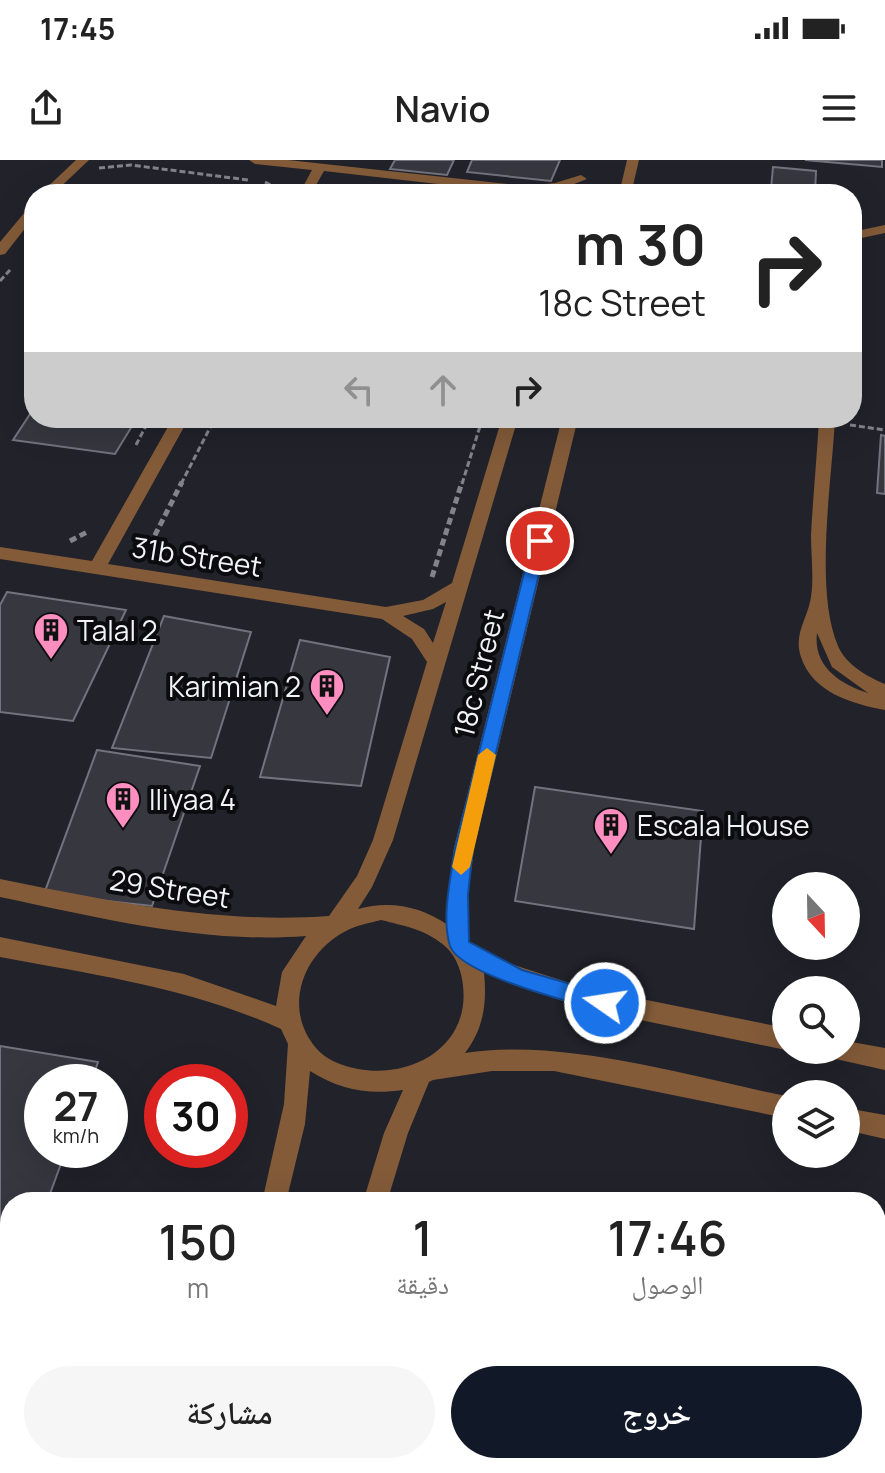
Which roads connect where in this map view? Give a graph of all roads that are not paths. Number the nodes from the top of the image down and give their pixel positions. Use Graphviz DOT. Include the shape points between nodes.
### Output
graph roads {
  1 [pos="68,160"];
  2 [pos="83,160"];
  3 [pos="255,160"];
  4 [pos="633,160"];
  5 [pos="320,167"];
  6 [pos="53,184"];
  7 [pos="56,184"];
  8 [pos="311,184"];
  9 [pos="465,184"];
  10 [pos="555,184"];
  11 [pos="580,184"];
  12 [pos="627,184"];
  13 [pos="24,221"];
  14 [pos="862,225"];
  15 [pos="885,226"];
  16 [pos="862,233"];
  17 [pos="0,251"];
  18 [pos="175,428"];
  19 [pos="507,428"];
  20 [pos="568,428"];
  21 [pos="827,428"];
  22 [pos="0,553"];
  23 [pos="97,568"];
  24 [pos="459,587"];
  25 [pos="819,599"];
  26 [pos="386,613"];
  27 [pos="437,662"];
  28 [pos="885,692"];
  29 [pos="885,703"];
  30 [pos="0,888"];
  31 [pos="334,923"];
  32 [pos="0,947"];
  33 [pos="462,948"];
  34 [pos="294,1033"];
  35 [pos="772,1036"];
  36 [pos="860,1054"];
  37 [pos="885,1059"];
  38 [pos="426,1072"];
  39 [pos="772,1104"];
  40 [pos="860,1122"];
  41 [pos="885,1127"];
  42 [pos="277,1192"];
  43 [pos="378,1192"];
  1 -- 6 [label="street"];
  2 -- 7 [label="street"];
  3 -- 5 [label="street"];
  4 -- 12 [label="street"];
  5 -- 8 [label="street"];
  5 -- 9 [label="street"];
  10 -- 11 [label="street" via="583,174"];
  13 -- 17 [label="street"];
  14 -- 15 [label="street"];
  15 -- 16 [label="street"];
  18 -- 23 [label="street"];
  19 -- 24 [label="street, 18c Street"];
  20 -- 33 [label="street, 18c Street" via="464,848 458,895"];
  21 -- 25 [label="street"];
  22 -- 23 [label="street, 31b Street"];
  23 -- 26 [label="street, 31b Street"];
  24 -- 26 [label="street, 31b Street" via="427,605"];
  24 -- 27 [label="street, 18c Street"];
  25 -- 28 [label="street" via="836,658 859,679"];
  25 -- 29 [label="street" via="807,634 813,664 842,691"];
  26 -- 27 [label="street, 31b Street" via="418,634"];
  27 -- 31 [label="street, 18c Street" via="383,840 365,881"];
  30 -- 31 [label="street, 29 Street" via="195,927 262,930"];
  31 -- 33 [label="street" via="358,914 403,912 444,929"];
  31 -- 34 [label="street" via="313,939 289,977 286,1000"];
  32 -- 34 [label="street" via="196,986 239,999"];
  33 -- 35 [label="street" via="518,978 575,997"];
  33 -- 38 [label="street" via="476,983 474,1016 458,1046"];
  34 -- 38 [label="street" via="325,1068 360,1082 398,1081"];
  34 -- 42 [label="street" via="300,1072 293,1135"];
  36 -- 37 [label="street"];
  38 -- 39 [label="street" via="492,1060 554,1060"];
  38 -- 43 [label="street" via="393,1143"];
  40 -- 41 [label="street"];
}
